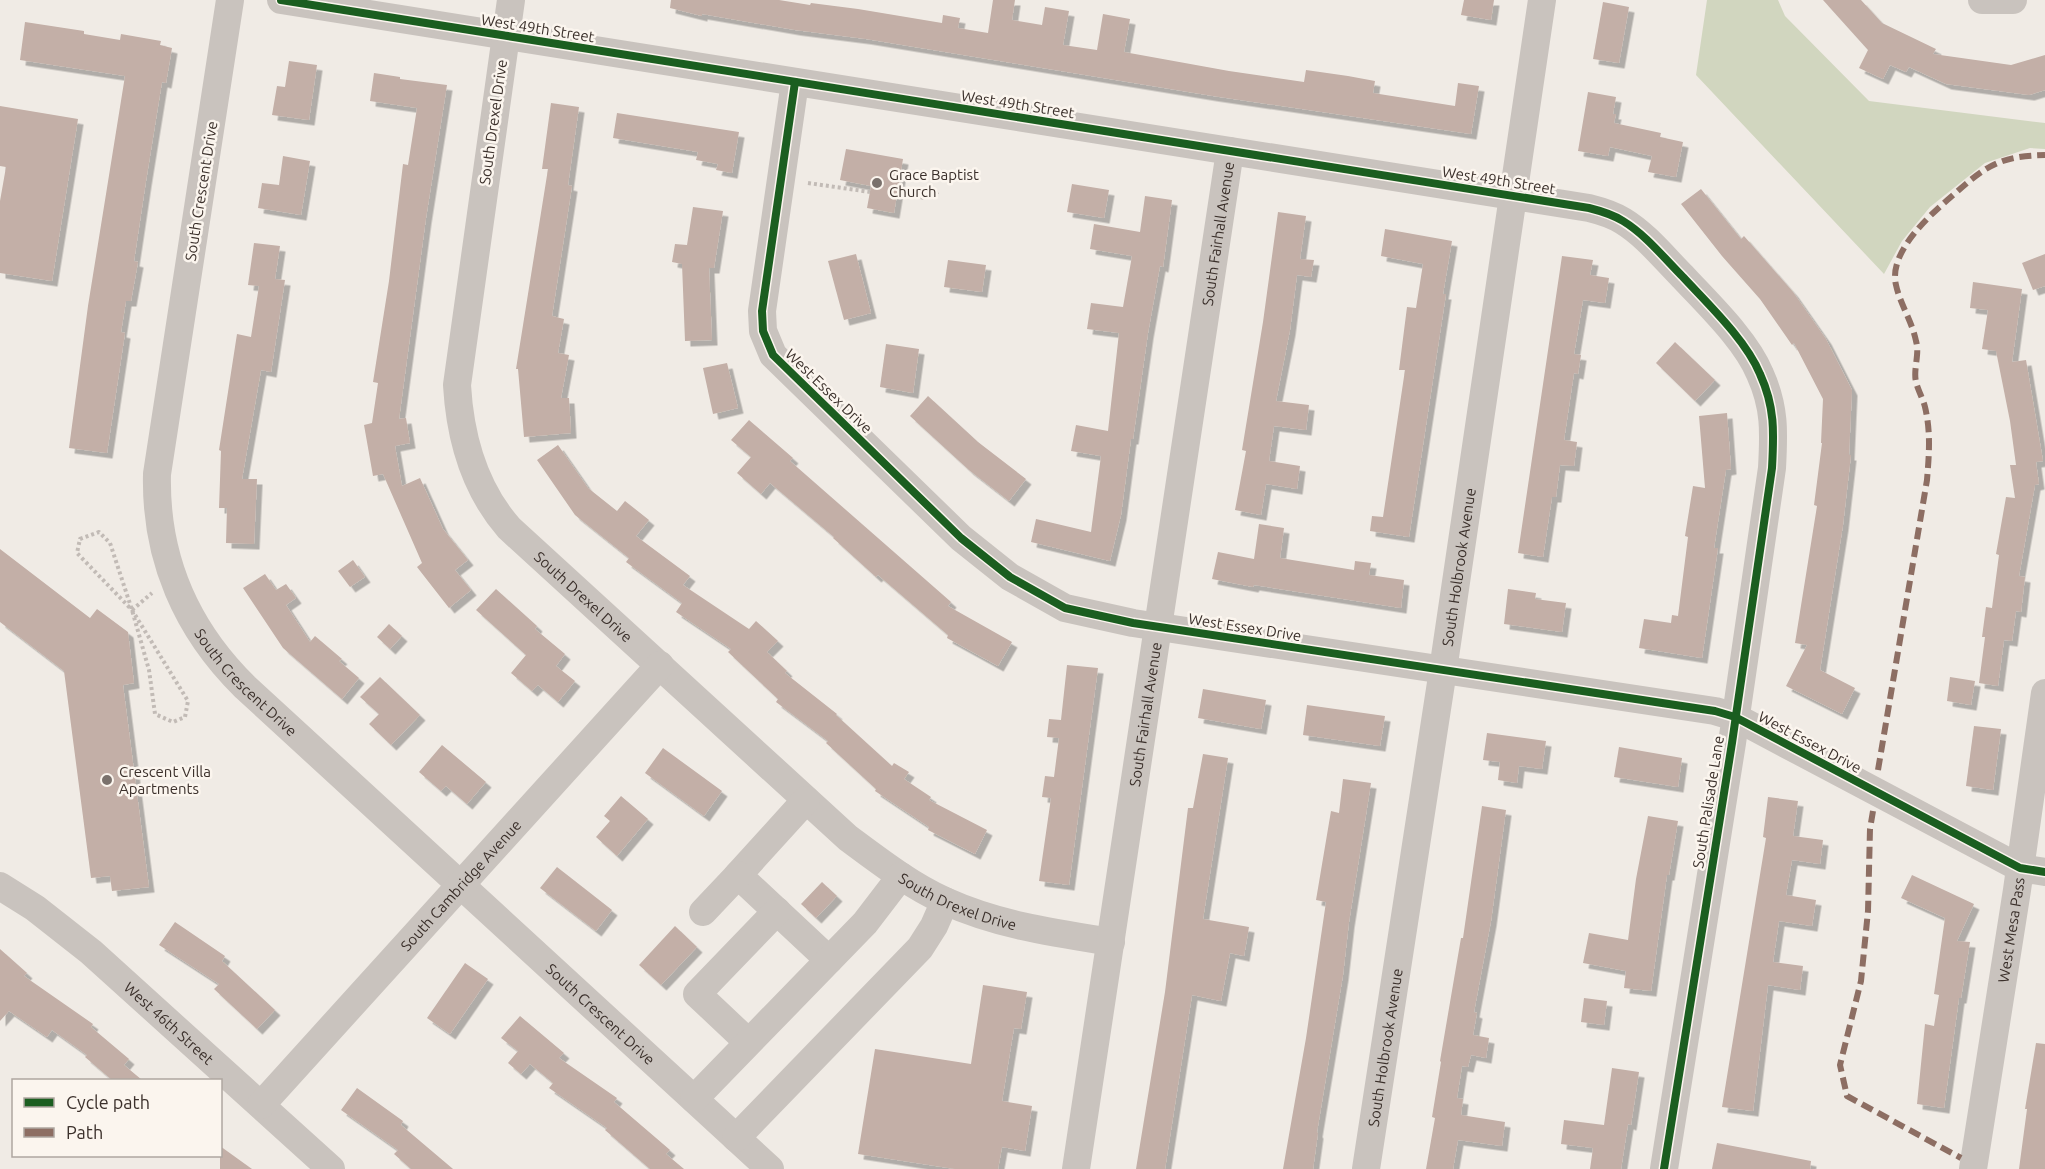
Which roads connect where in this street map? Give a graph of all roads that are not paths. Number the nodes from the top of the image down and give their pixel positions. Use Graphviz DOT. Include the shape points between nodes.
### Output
graph roads {
  1 [pos="230,0"];
  2 [pos="281,0"];
  3 [pos="511,0"];
  4 [pos="1542,0"];
  5 [pos="1982,0"];
  6 [pos="2013,0"];
  7 [pos="505,37"];
  8 [pos="795,82"];
  9 [pos="1230,151"];
  10 [pos="1514,196"];
  11 [pos="1714,311"];
  12 [pos="1157,626"];
  13 [pos="660,665"];
  14 [pos="1443,670"];
  15 [pos="2045,693"];
  16 [pos="1735,717"];
  17 [pos="807,800"];
  18 [pos="2033,870"];
  19 [pos="738,875"];
  20 [pos="901,876"];
  21 [pos="460,884"];
  22 [pos="0,886"];
  23 [pos="945,901"];
  24 [pos="777,911"];
  25 [pos="703,912"];
  26 [pos="1111,942"];
  27 [pos="829,960"];
  28 [pos="748,1042"];
  29 [pos="694,1099"];
  30 [pos="261,1105"];
  31 [pos="736,1138"];
  32 [pos="331,1169"];
  33 [pos="770,1169"];
  34 [pos="1076,1169"];
  35 [pos="1366,1169"];
  36 [pos="1664,1169"];
  37 [pos="1973,1169"];
  1 -- 21 [label="street, South Crescent Drive" via="158,474 162,537 189,616 213,653"];
  2 -- 7 [label="street, West 49th Street"];
  3 -- 7 [label="street, South Drexel Drive"];
  4 -- 10 [label="street, South Holbrook Avenue"];
  5 -- 6 [label="street"];
  7 -- 8 [label="street, West 49th Street"];
  7 -- 13 [label="street, South Drexel Drive" via="457,385 462,428 483,494 498,516"];
  8 -- 9 [label="street, West 49th Street"];
  8 -- 12 [label="street, West Essex Drive" via="762,311 763,331 773,355 961,538 1010,577 1065,608"];
  9 -- 10 [label="street, West 49th Street"];
  9 -- 12 [label="street, South Fairhall Avenue"];
  10 -- 11 [label="street, West 49th Street" via="1589,208 1624,221"];
  10 -- 14 [label="street, South Holbrook Avenue"];
  11 -- 16 [label="street, South Palisade Lane" via="1754,360 1774,426 1772,468"];
  12 -- 14 [label="street, West Essex Drive"];
  12 -- 26 [label="street, South Fairhall Avenue"];
  13 -- 17 [label="street, South Drexel Drive"];
  13 -- 21 [label="street, South Cambridge Avenue"];
  14 -- 16 [label="street, West Essex Drive"];
  14 -- 35 [label="street, South Holbrook Avenue"];
  15 -- 18 [label="street, West Mesa Pass"];
  16 -- 18 [label="street, West Essex Drive"];
  16 -- 36 [label="street, South Palisade Lane"];
  17 -- 19 [label="street"];
  17 -- 20 [label="street, South Drexel Drive" via="848,838"];
  18 -- 37 [label="street, West Mesa Pass"];
  19 -- 24 [label="street"];
  19 -- 25 [label="street"];
  20 -- 23 [label="street, South Drexel Drive"];
  20 -- 27 [label="street" via="865,923"];
  21 -- 29 [label="street, South Crescent Drive"];
  21 -- 30 [label="street, South Cambridge Avenue"];
  22 -- 30 [label="street, West 46th Street" via="91,952"];
  23 -- 26 [label="street, South Drexel Drive" via="1000,922"];
  23 -- 31 [label="street" via="920,948"];
  24 -- 27 [label="street"];
  24 -- 28 [label="street" via="697,994"];
  26 -- 34 [label="street, South Fairhall Avenue"];
  27 -- 28 [label="street"];
  28 -- 29 [label="street"];
  29 -- 31 [label="street, South Crescent Drive"];
  30 -- 32 [label="street, West 46th Street"];
  31 -- 33 [label="street, South Crescent Drive"];
}
